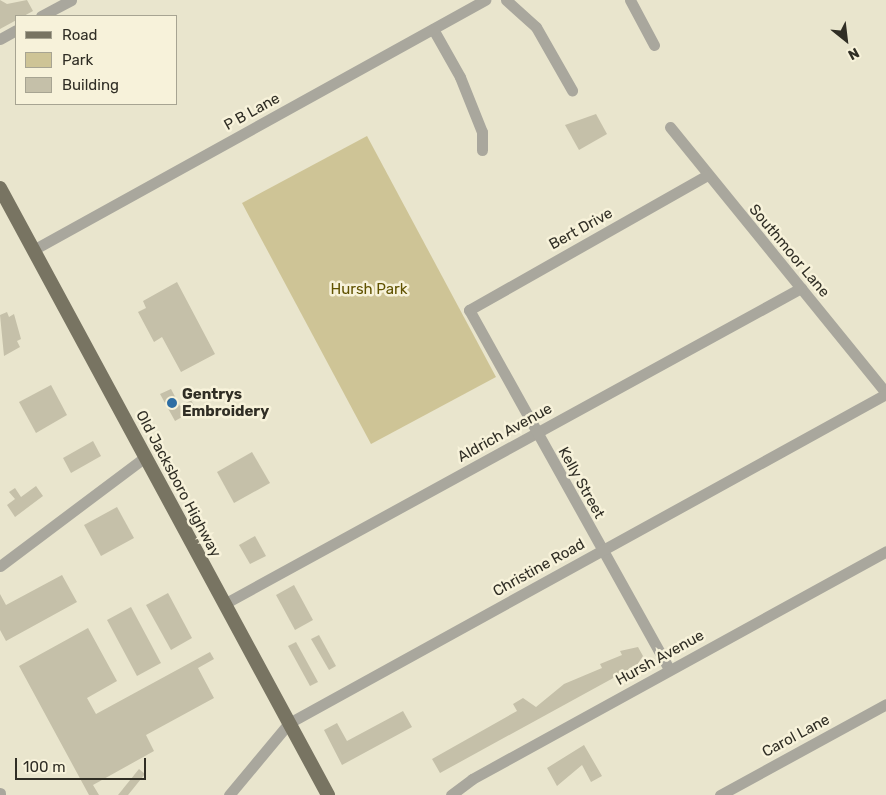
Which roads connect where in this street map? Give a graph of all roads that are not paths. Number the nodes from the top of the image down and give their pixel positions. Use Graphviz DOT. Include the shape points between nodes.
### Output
graph roads {
  1 [pos="71,0"];
  2 [pos="485,0"];
  3 [pos="506,0"];
  4 [pos="630,0"];
  5 [pos="44,15"];
  6 [pos="433,29"];
  7 [pos="15,31"];
  8 [pos="0,39"];
  9 [pos="654,46"];
  10 [pos="572,90"];
  11 [pos="670,127"];
  12 [pos="482,150"];
  13 [pos="708,175"];
  14 [pos="0,188"];
  15 [pos="34,250"];
  16 [pos="801,288"];
  17 [pos="469,310"];
  18 [pos="886,393"];
  19 [pos="536,432"];
  20 [pos="145,457"];
  21 [pos="602,550"];
  22 [pos="886,551"];
  23 [pos="0,566"];
  24 [pos="224,604"];
  25 [pos="669,669"];
  26 [pos="886,704"];
  27 [pos="289,723"];
  28 [pos="229,795"];
  29 [pos="328,795"];
  30 [pos="451,795"];
  31 [pos="720,795"];
  1 -- 5 [label="street"];
  2 -- 6 [label="street, P B Lane"];
  3 -- 10 [label="street" via="536,27"];
  4 -- 9 [label="street"];
  6 -- 12 [label="street" via="460,77 482,132"];
  6 -- 15 [label="street, P B Lane"];
  7 -- 8 [label="street"];
  11 -- 13 [label="street, Southmoor Lane"];
  13 -- 16 [label="street, Southmoor Lane"];
  13 -- 17 [label="street, Bert Drive"];
  14 -- 15 [label="main road, Old Jacksboro Highway"];
  15 -- 20 [label="main road, Old Jacksboro Highway"];
  16 -- 18 [label="street, Southmoor Lane"];
  16 -- 19 [label="street, Aldrich Avenue"];
  17 -- 19 [label="street, Kelly Street"];
  18 -- 21 [label="street, Christine Road"];
  19 -- 21 [label="street, Kelly Street"];
  19 -- 24 [label="street, Aldrich Avenue"];
  20 -- 23 [label="street"];
  20 -- 24 [label="main road, Old Jacksboro Highway"];
  21 -- 25 [label="street, Kelly Street"];
  21 -- 27 [label="street, Christine Road"];
  22 -- 25 [label="street, Hursh Avenue"];
  24 -- 27 [label="main road, Old Jacksboro Highway"];
  25 -- 30 [label="street, Hursh Avenue"];
  26 -- 31 [label="street, Carol Lane"];
  27 -- 28 [label="street, Christine Road"];
  27 -- 29 [label="main road, Old Jacksboro Highway"];
}
